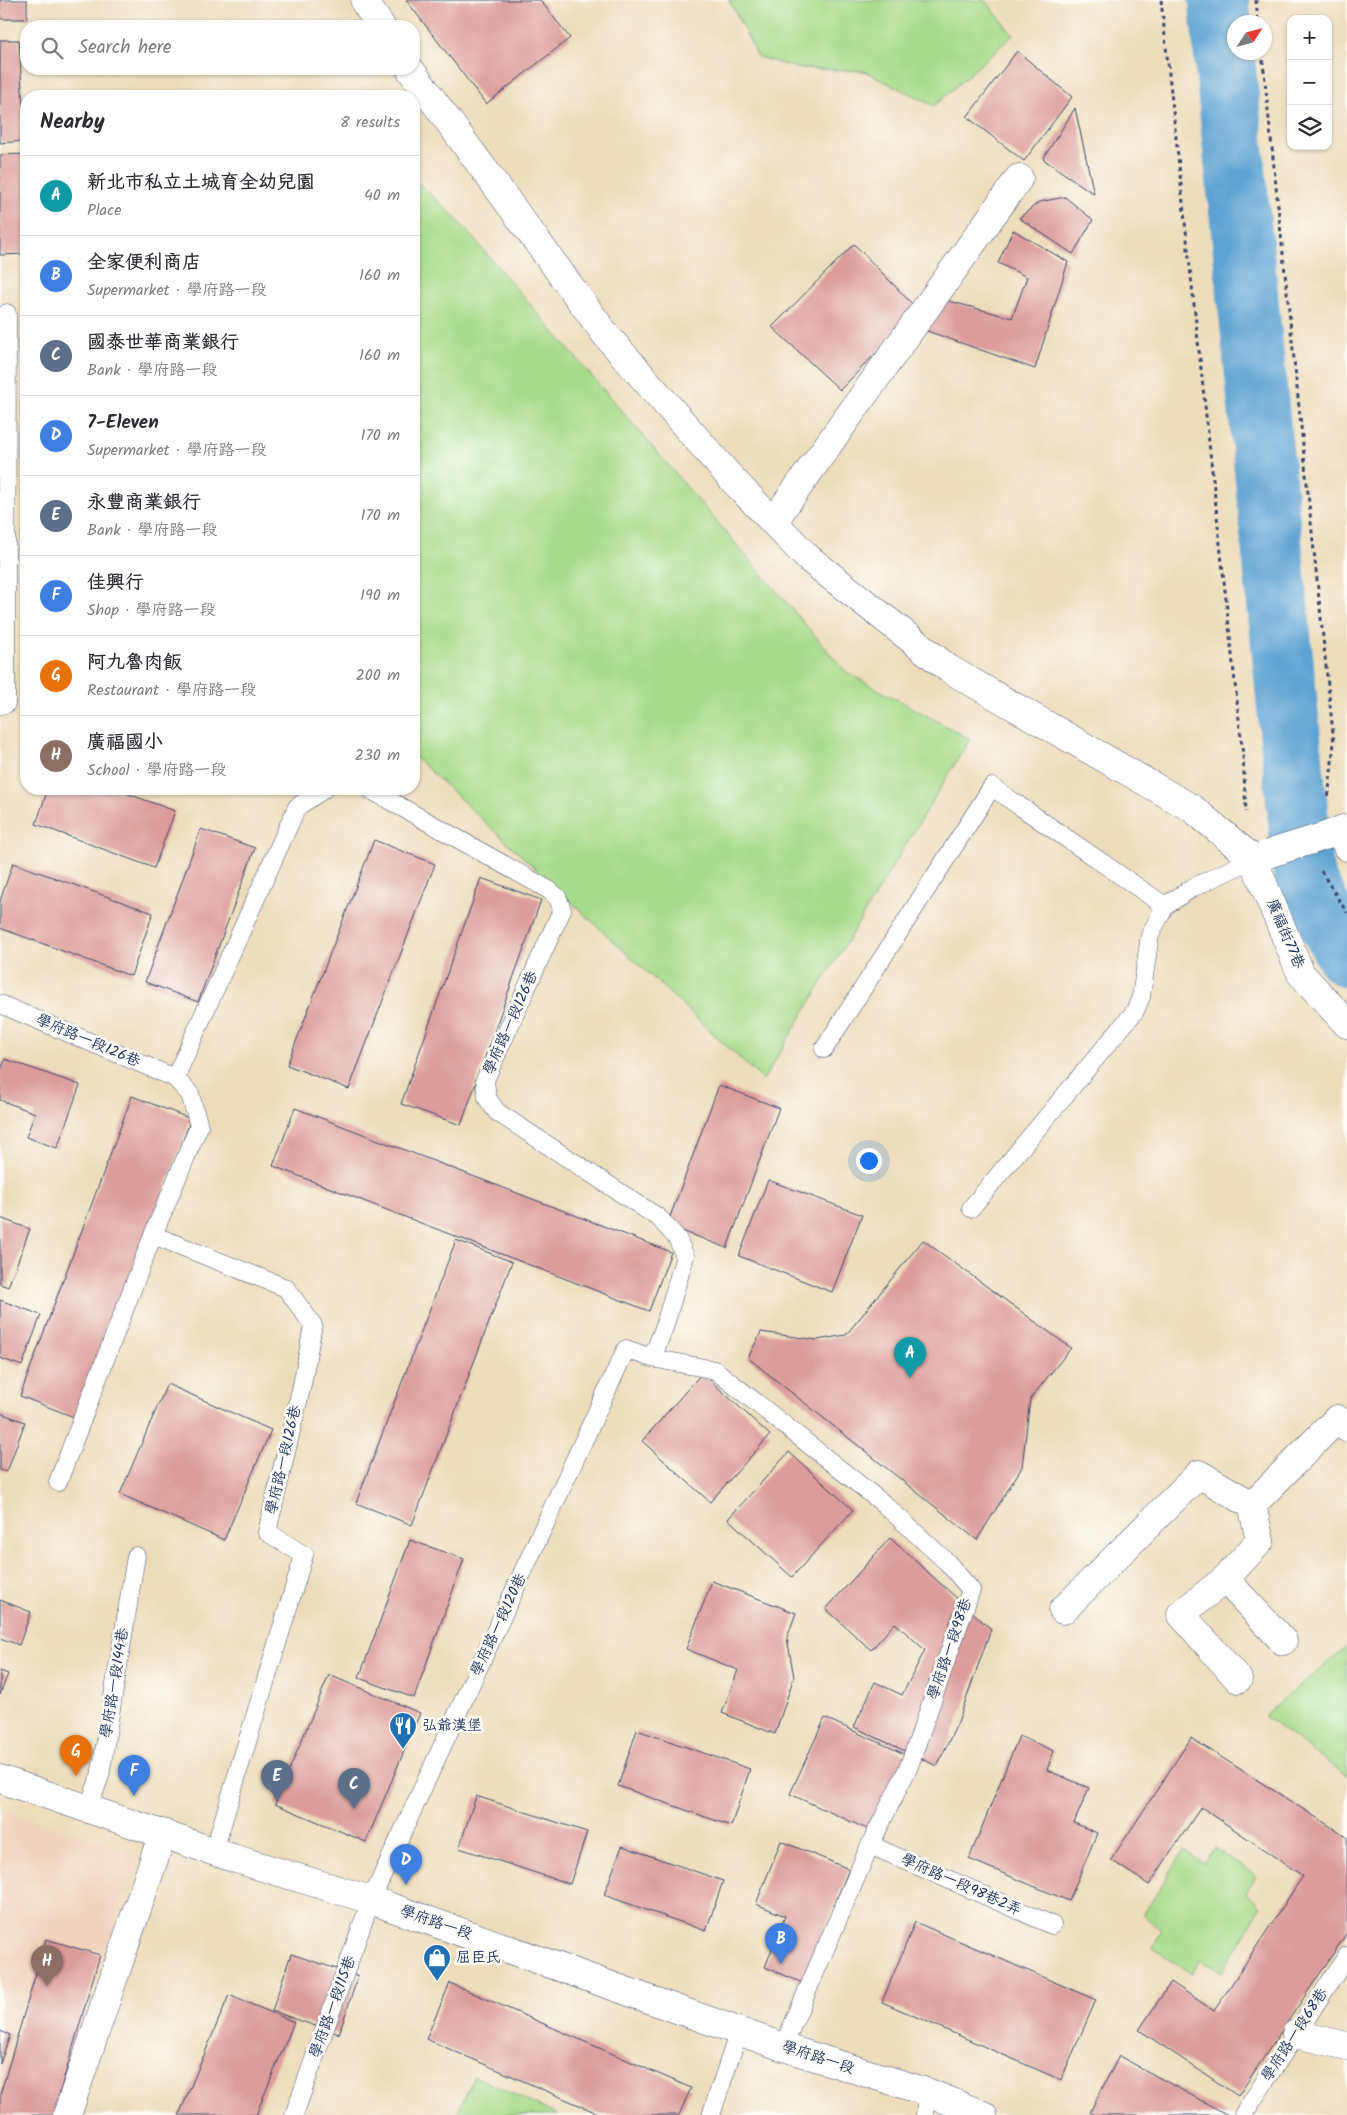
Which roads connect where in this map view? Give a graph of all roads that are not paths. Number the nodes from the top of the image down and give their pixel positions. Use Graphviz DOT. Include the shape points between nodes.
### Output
graph roads {
  1 [pos="362,1"];
  2 [pos="376,20"];
  3 [pos="414,75"];
  4 [pos="1020,178"];
  5 [pos="7,313"];
  6 [pos="773,522"];
  7 [pos="0,705"];
  8 [pos="315,795"];
  9 [pos="380,795"];
  10 [pos="1339,837"];
  11 [pos="1261,857"];
  12 [pos="1165,906"];
  13 [pos="0,1004"];
  14 [pos="1347,1024"];
  15 [pos="824,1049"];
  16 [pos="175,1078"];
  17 [pos="972,1208"];
  18 [pos="153,1235"];
  19 [pos="626,1349"];
  20 [pos="652,1358"];
  21 [pos="1344,1418"];
  22 [pos="58,1482"];
  23 [pos="1252,1504"];
  24 [pos="136,1556"];
  25 [pos="1225,1579"];
  26 [pos="1063,1610"];
  27 [pos="1283,1641"];
  28 [pos="1238,1679"];
  29 [pos="0,1779"];
  30 [pos="88,1808"];
  31 [pos="163,1833"];
  32 [pos="217,1841"];
  33 [pos="870,1845"];
  34 [pos="371,1900"];
  35 [pos="1052,1924"];
  36 [pos="1347,1956"];
  37 [pos="738,2032"];
  38 [pos="1296,2034"];
  39 [pos="1347,2046"];
  40 [pos="782,2047"];
  41 [pos="926,2103"];
  42 [pos="67,2115"];
  43 [pos="294,2115"];
  44 [pos="711,2115"];
  45 [pos="983,2115"];
  46 [pos="1243,2115"];
  1 -- 2 [label="street"];
  3 -- 6 [label="street" via="606,335"];
  4 -- 6 [label="street"];
  5 -- 7 [label="lane" via="6,704"];
  6 -- 11 [label="street" via="808,558 949,669 1193,809"];
  8 -- 16 [label="lane" via="297,807"];
  9 -- 20 [label="lane, 學府路一段126巷" via="558,898 562,910 485,1080 487,1098 497,1112 659,1218 677,1238 685,1256"];
  10 -- 11 [label="street, bridge"];
  11 -- 12 [label="lane" via="1192,888"];
  11 -- 14 [label="street, 廣福街77巷" via="1301,974"];
  12 -- 15 [label="lane" via="992,788"];
  12 -- 17 [label="lane" via="1150,934 1141,997 1135,1011"];
  13 -- 16 [label="lane, 學府路一段126巷"];
  16 -- 18 [label="lane, 學府路一段126巷" via="190,1094 199,1126"];
  18 -- 22 [label="lane, 學府路一段126巷"];
  18 -- 32 [label="lane, 學府路一段126巷" via="286,1288 313,1325 267,1532 304,1555"];
  19 -- 20 [label="lane, 學府路一段98巷"];
  19 -- 34 [label="lane, 學府路一段120巷"];
  20 -- 33 [label="lane, 學府路一段98巷" via="715,1370 885,1504 947,1562 971,1590 909,1766"];
  21 -- 23 [label="street"];
  23 -- 25 [label="street" via="1260,1541"];
  23 -- 26 [label="street" via="1199,1474"];
  24 -- 30 [label="lane, 學府路一段144巷" via="100,1776"];
  25 -- 27 [label="street"];
  25 -- 28 [label="street" via="1181,1614"];
  29 -- 30 [label="street, 學府路一段"];
  30 -- 31 [label="street, 學府路一段"];
  31 -- 34 [label="street, 學府路一段"];
  31 -- 42 [label="street"];
  33 -- 35 [label="lane, 學府路一段98巷2弄"];
  33 -- 40 [label="lane, 學府路一段98巷"];
  34 -- 37 [label="street, 學府路一段"];
  34 -- 43 [label="lane, 學府路一段115巷"];
  36 -- 38 [label="lane, 學府路一段68巷"];
  37 -- 40 [label="street, 學府路一段"];
  37 -- 44 [label="lane"];
  38 -- 39 [label="street"];
  38 -- 46 [label="lane, 學府路一段68巷"];
  40 -- 41 [label="street, 學府路一段"];
  41 -- 45 [label="street, 學府路一段"];
}
